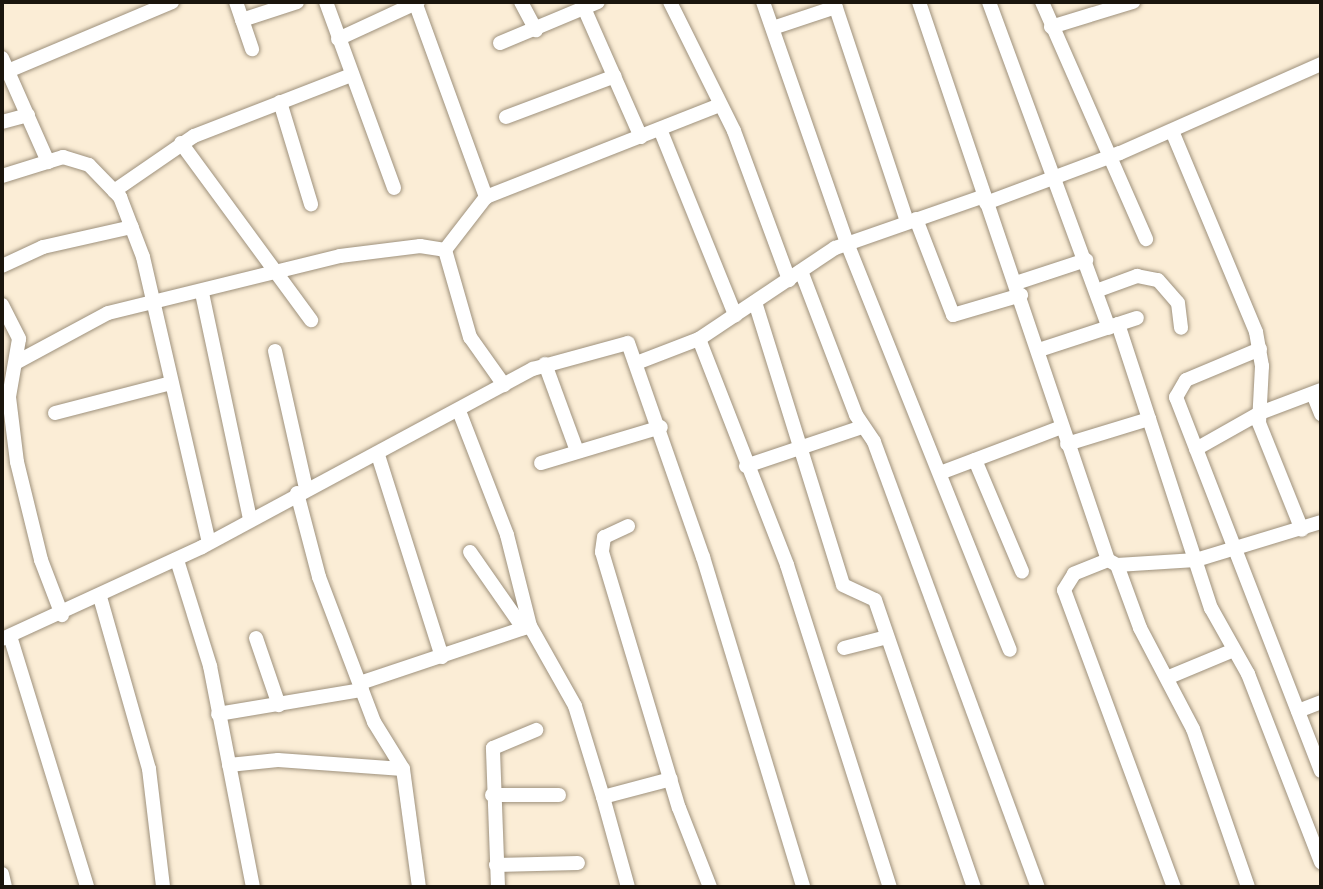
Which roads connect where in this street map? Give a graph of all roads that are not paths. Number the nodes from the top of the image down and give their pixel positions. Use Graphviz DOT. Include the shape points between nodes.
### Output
graph roads {
  1 [pos="172,2"];
  2 [pos="236,2"];
  3 [pos="297,2"];
  4 [pos="326,2"];
  5 [pos="521,2"];
  6 [pos="670,2"];
  7 [pos="763,2"];
  8 [pos="919,2"];
  9 [pos="989,2"];
  10 [pos="1042,2"];
  11 [pos="416,3"];
  12 [pos="1126,3"];
  13 [pos="835,4"];
  14 [pos="591,5"];
  15 [pos="242,20"];
  16 [pos="1051,27"];
  17 [pos="773,28"];
  18 [pos="536,30"];
  19 [pos="338,39"];
  20 [pos="500,43"];
  21 [pos="252,49"];
  22 [pos="5,64"];
  23 [pos="1321,64"];
  24 [pos="351,75"];
  25 [pos="615,76"];
  26 [pos="280,102"];
  27 [pos="720,105"];
  28 [pos="28,115"];
  29 [pos="506,117"];
  30 [pos="2,122"];
  31 [pos="660,129"];
  32 [pos="1172,131"];
  33 [pos="641,137"];
  34 [pos="181,143"];
  35 [pos="1109,157"];
  36 [pos="48,162"];
  37 [pos="2,176"];
  38 [pos="1057,176"];
  39 [pos="394,188"];
  40 [pos="114,191"];
  41 [pos="486,197"];
  42 [pos="985,200"];
  43 [pos="311,204"];
  44 [pos="912,220"];
  45 [pos="132,227"];
  46 [pos="1146,239"];
  47 [pos="847,243"];
  48 [pos="445,250"];
  49 [pos="1086,260"];
  50 [pos="2,266"];
  51 [pos="276,273"];
  52 [pos="795,275"];
  53 [pos="1018,289"];
  54 [pos="1096,291"];
  55 [pos="202,293"];
  56 [pos="154,301"];
  57 [pos="755,302"];
  58 [pos="2,305"];
  59 [pos="735,315"];
  60 [pos="1137,318"];
  61 [pos="311,320"];
  62 [pos="1114,326"];
  63 [pos="1181,328"];
  64 [pos="699,339"];
  65 [pos="1260,349"];
  66 [pos="1039,350"];
  67 [pos="275,351"];
  68 [pos="17,362"];
  69 [pos="639,362"];
  70 [pos="545,364"];
  71 [pos="171,383"];
  72 [pos="504,385"];
  73 [pos="1317,392"];
  74 [pos="459,411"];
  75 [pos="55,413"];
  76 [pos="1260,413"];
  77 [pos="1321,414"];
  78 [pos="1149,419"];
  79 [pos="661,427"];
  80 [pos="862,427"];
  81 [pos="1062,427"];
  82 [pos="1067,444"];
  83 [pos="804,447"];
  84 [pos="1196,449"];
  85 [pos="8,450"];
  86 [pos="577,451"];
  87 [pos="378,455"];
  88 [pos="975,460"];
  89 [pos="541,463"];
  90 [pos="746,466"];
  91 [pos="940,473"];
  92 [pos="301,491"];
  93 [pos="250,519"];
  94 [pos="1321,522"];
  95 [pos="628,526"];
  96 [pos="1302,530"];
  97 [pos="209,542"];
  98 [pos="470,552"];
  99 [pos="1233,552"];
  100 [pos="177,560"];
  101 [pos="1196,560"];
  102 [pos="1113,562"];
  103 [pos="1022,571"];
  104 [pos="100,597"];
  105 [pos="62,615"];
  106 [pos="527,627"];
  107 [pos="6,637"];
  108 [pos="887,637"];
  109 [pos="256,638"];
  110 [pos="844,648"];
  111 [pos="1010,650"];
  112 [pos="1234,650"];
  113 [pos="442,657"];
  114 [pos="1169,677"];
  115 [pos="361,686"];
  116 [pos="1321,702"];
  117 [pos="279,705"];
  118 [pos="1298,711"];
  119 [pos="218,714"];
  120 [pos="536,730"];
  121 [pos="229,765"];
  122 [pos="403,769"];
  123 [pos="1321,771"];
  124 [pos="671,779"];
  125 [pos="492,795"];
  126 [pos="559,795"];
  127 [pos="603,797"];
  128 [pos="1321,862"];
  129 [pos="578,863"];
  130 [pos="496,865"];
  131 [pos="2,874"];
  132 [pos="5,887"];
  133 [pos="87,887"];
  134 [pos="163,887"];
  135 [pos="253,887"];
  136 [pos="419,887"];
  137 [pos="498,887"];
  138 [pos="628,887"];
  139 [pos="710,887"];
  140 [pos="803,887"];
  141 [pos="890,887"];
  142 [pos="974,887"];
  143 [pos="1038,887"];
  144 [pos="1174,887"];
  145 [pos="1248,887"];
  1 -- 22 [label="street"];
  2 -- 15 [label="street"];
  3 -- 15 [label="street"];
  4 -- 19 [label="street"];
  5 -- 18 [label="street"];
  6 -- 27 [label="street"];
  7 -- 17 [label="street"];
  8 -- 42 [label="street"];
  9 -- 38 [label="street"];
  10 -- 16 [label="street"];
  11 -- 19 [label="street"];
  11 -- 41 [label="street"];
  12 -- 16 [label="street"];
  13 -- 17 [label="street"];
  13 -- 44 [label="street"];
  14 -- 18 [label="street"];
  14 -- 25 [label="street"];
  15 -- 21 [label="street"];
  16 -- 35 [label="street"];
  17 -- 47 [label="street"];
  18 -- 20 [label="street"];
  19 -- 24 [label="street"];
  22 -- 28 [label="street"];
  23 -- 32 [label="street"];
  24 -- 26 [label="street"];
  24 -- 39 [label="street"];
  25 -- 29 [label="street"];
  25 -- 33 [label="street"];
  26 -- 34 [label="street"];
  26 -- 43 [label="street"];
  27 -- 31 [label="street"];
  27 -- 52 [label="street"];
  28 -- 30 [label="street"];
  28 -- 36 [label="street"];
  31 -- 33 [label="street"];
  31 -- 59 [label="street"];
  32 -- 35 [label="street"];
  32 -- 65 [label="street"];
  33 -- 41 [label="street"];
  34 -- 40 [label="street"];
  34 -- 51 [label="street"];
  35 -- 38 [label="street"];
  35 -- 46 [label="street"];
  36 -- 37 [label="street"];
  36 -- 40 [label="street" via="63,157 89,165"];
  38 -- 42 [label="street"];
  38 -- 49 [label="street"];
  40 -- 45 [label="street"];
  41 -- 48 [label="street"];
  42 -- 44 [label="street"];
  42 -- 53 [label="street"];
  44 -- 47 [label="street"];
  44 -- 53 [label="street" via="953,315"];
  45 -- 50 [label="street" via="43,247"];
  45 -- 56 [label="street"];
  47 -- 52 [label="street"];
  47 -- 91 [label="street"];
  48 -- 51 [label="street" via="420,246 340,256"];
  48 -- 72 [label="street" via="470,337"];
  49 -- 53 [label="street"];
  49 -- 54 [label="street"];
  51 -- 55 [label="street"];
  51 -- 61 [label="street"];
  52 -- 57 [label="street"];
  52 -- 80 [label="street"];
  53 -- 66 [label="street"];
  54 -- 62 [label="street"];
  54 -- 63 [label="street" via="1137,276 1158,280 1178,303"];
  55 -- 56 [label="street"];
  55 -- 93 [label="street"];
  56 -- 68 [label="street" via="81,322"];
  56 -- 71 [label="street"];
  57 -- 59 [label="street"];
  57 -- 83 [label="street"];
  58 -- 68 [label="street" via="19,339"];
  59 -- 64 [label="street"];
  60 -- 62 [label="street"];
  62 -- 66 [label="street"];
  62 -- 78 [label="street"];
  64 -- 69 [label="street"];
  64 -- 90 [label="street"];
  65 -- 76 [label="street"];
  65 -- 84 [label="street" via="1180,385 1176,397"];
  66 -- 81 [label="street"];
  67 -- 92 [label="street"];
  68 -- 85 [label="street" via="9,397"];
  69 -- 70 [label="street" via="624,342"];
  69 -- 79 [label="street"];
  70 -- 72 [label="street"];
  70 -- 86 [label="street"];
  71 -- 75 [label="street"];
  71 -- 97 [label="street"];
  72 -- 74 [label="street"];
  73 -- 76 [label="street"];
  73 -- 77 [label="street"];
  74 -- 87 [label="street"];
  74 -- 106 [label="street" via="507,535"];
  76 -- 84 [label="street"];
  76 -- 96 [label="street" via="1261,433"];
  78 -- 82 [label="street"];
  78 -- 101 [label="street"];
  79 -- 86 [label="street"];
  79 -- 140 [label="street"];
  80 -- 83 [label="street"];
  80 -- 143 [label="street" via="874,442"];
  81 -- 82 [label="street"];
  81 -- 88 [label="street"];
  82 -- 102 [label="street"];
  83 -- 90 [label="street"];
  83 -- 108 [label="street" via="843,585 849,593 872,596"];
  84 -- 99 [label="street"];
  85 -- 105 [label="street"];
  86 -- 89 [label="street"];
  87 -- 92 [label="street"];
  87 -- 113 [label="street"];
  88 -- 91 [label="street"];
  88 -- 103 [label="street"];
  90 -- 141 [label="street" via="787,565"];
  91 -- 111 [label="street"];
  92 -- 93 [label="street"];
  92 -- 115 [label="street" via="319,577"];
  93 -- 97 [label="street"];
  94 -- 96 [label="street"];
  95 -- 124 [label="street" via="604,537 602,552"];
  96 -- 99 [label="street"];
  97 -- 100 [label="street"];
  98 -- 106 [label="street"];
  99 -- 101 [label="street"];
  99 -- 118 [label="street"];
  100 -- 104 [label="street"];
  100 -- 119 [label="street"];
  101 -- 102 [label="street"];
  101 -- 112 [label="street"];
  102 -- 114 [label="street" via="1140,628"];
  102 -- 144 [label="street" via="1074,574 1064,590"];
  104 -- 105 [label="street"];
  104 -- 134 [label="street" via="149,769"];
  105 -- 107 [label="street"];
  106 -- 113 [label="street"];
  106 -- 127 [label="street" via="575,706"];
  107 -- 133 [label="street"];
  108 -- 110 [label="street"];
  108 -- 142 [label="street"];
  109 -- 117 [label="street"];
  112 -- 114 [label="street"];
  112 -- 128 [label="street"];
  113 -- 115 [label="street"];
  114 -- 145 [label="street"];
  115 -- 117 [label="street"];
  115 -- 122 [label="street"];
  116 -- 118 [label="street"];
  117 -- 119 [label="street"];
  118 -- 123 [label="street"];
  119 -- 121 [label="street"];
  120 -- 125 [label="street" via="493,748"];
  121 -- 122 [label="street" via="278,760"];
  121 -- 135 [label="street"];
  122 -- 136 [label="street"];
  124 -- 127 [label="street"];
  124 -- 139 [label="street"];
  125 -- 126 [label="street"];
  125 -- 130 [label="street"];
  127 -- 138 [label="street"];
  129 -- 130 [label="street"];
  130 -- 137 [label="street"];
  131 -- 132 [label="street"];
}
